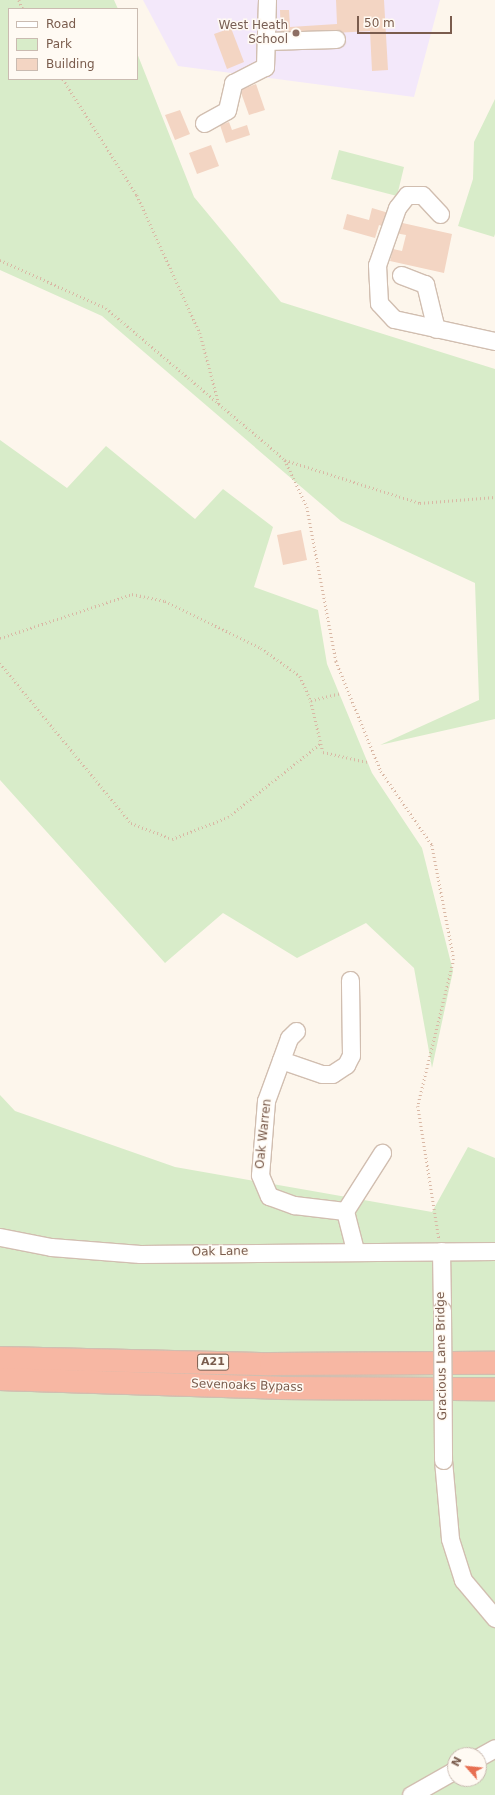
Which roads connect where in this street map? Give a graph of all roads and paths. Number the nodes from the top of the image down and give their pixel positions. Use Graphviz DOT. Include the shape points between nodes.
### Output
graph roads {
  1 [pos="267,0"];
  2 [pos="336,39"];
  3 [pos="266,41"];
  4 [pos="64,80"];
  5 [pos="204,123"];
  6 [pos="440,214"];
  7 [pos="0,260"];
  8 [pos="401,275"];
  9 [pos="436,330"];
  10 [pos="495,341"];
  11 [pos="219,404"];
  12 [pos="285,460"];
  13 [pos="495,497"];
  14 [pos="0,638"];
  15 [pos="0,663"];
  16 [pos="339,694"];
  17 [pos="311,701"];
  18 [pos="321,743"];
  19 [pos="368,762"];
  20 [pos="350,980"];
  21 [pos="296,1031"];
  22 [pos="281,1060"];
  23 [pos="382,1152"];
  24 [pos="345,1211"];
  25 [pos="0,1237"];
  26 [pos="355,1250"];
  27 [pos="441,1251"];
  28 [pos="495,1251"];
  29 [pos="0,1358"];
  30 [pos="495,1363"];
  31 [pos="0,1379"];
  32 [pos="495,1389"];
  33 [pos="495,1618"];
  34 [pos="447,1775"];
  35 [pos="411,1795"];
  1 -- 3 [label="street"];
  2 -- 3 [label="street"];
  3 -- 5 [label="street" via="265,67 233,83 227,110"];
  4 -- 11 [label="path" via="137,195 200,333"];
  6 -- 9 [label="street" via="422,195 407,195 397,208 376,265 379,303 394,319"];
  7 -- 11 [label="path" via="106,308"];
  8 -- 9 [label="street" via="425,284"];
  9 -- 10 [label="street"];
  11 -- 12 [label="path"];
  12 -- 13 [label="path" via="420,503"];
  12 -- 27 [label="path" via="307,507 336,661 381,771 432,846 454,959 418,1106"];
  14 -- 17 [label="path" via="132,594 165,601 261,648 300,676"];
  15 -- 18 [label="path" via="131,823 172,839 228,817"];
  16 -- 17 [label="path"];
  17 -- 18 [label="path"];
  18 -- 19 [label="path" via="323,752"];
  20 -- 22 [label="street" via="350,1055 346,1065 332,1074 322,1074"];
  21 -- 22 [label="street, Oak Warren" via="289,1038"];
  22 -- 24 [label="street, Oak Warren" via="266,1101 260,1175 269,1196 294,1205"];
  23 -- 24 [label="street"];
  24 -- 26 [label="street"];
  25 -- 26 [label="street, Oak Lane" via="51,1247 140,1254"];
  26 -- 27 [label="street, Oak Lane"];
  27 -- 28 [label="street, Oak Lane"];
  27 -- 33 [label="street, Gracious Lane Bridge, bridge" via="443,1460 450,1539 463,1580"];
  29 -- 30 [label="highway, Sevenoaks Bypass / A21" via="271,1364"];
  31 -- 32 [label="highway, Sevenoaks Bypass / A21" via="279,1388"];
  34 -- 35 [label="street"];
}
